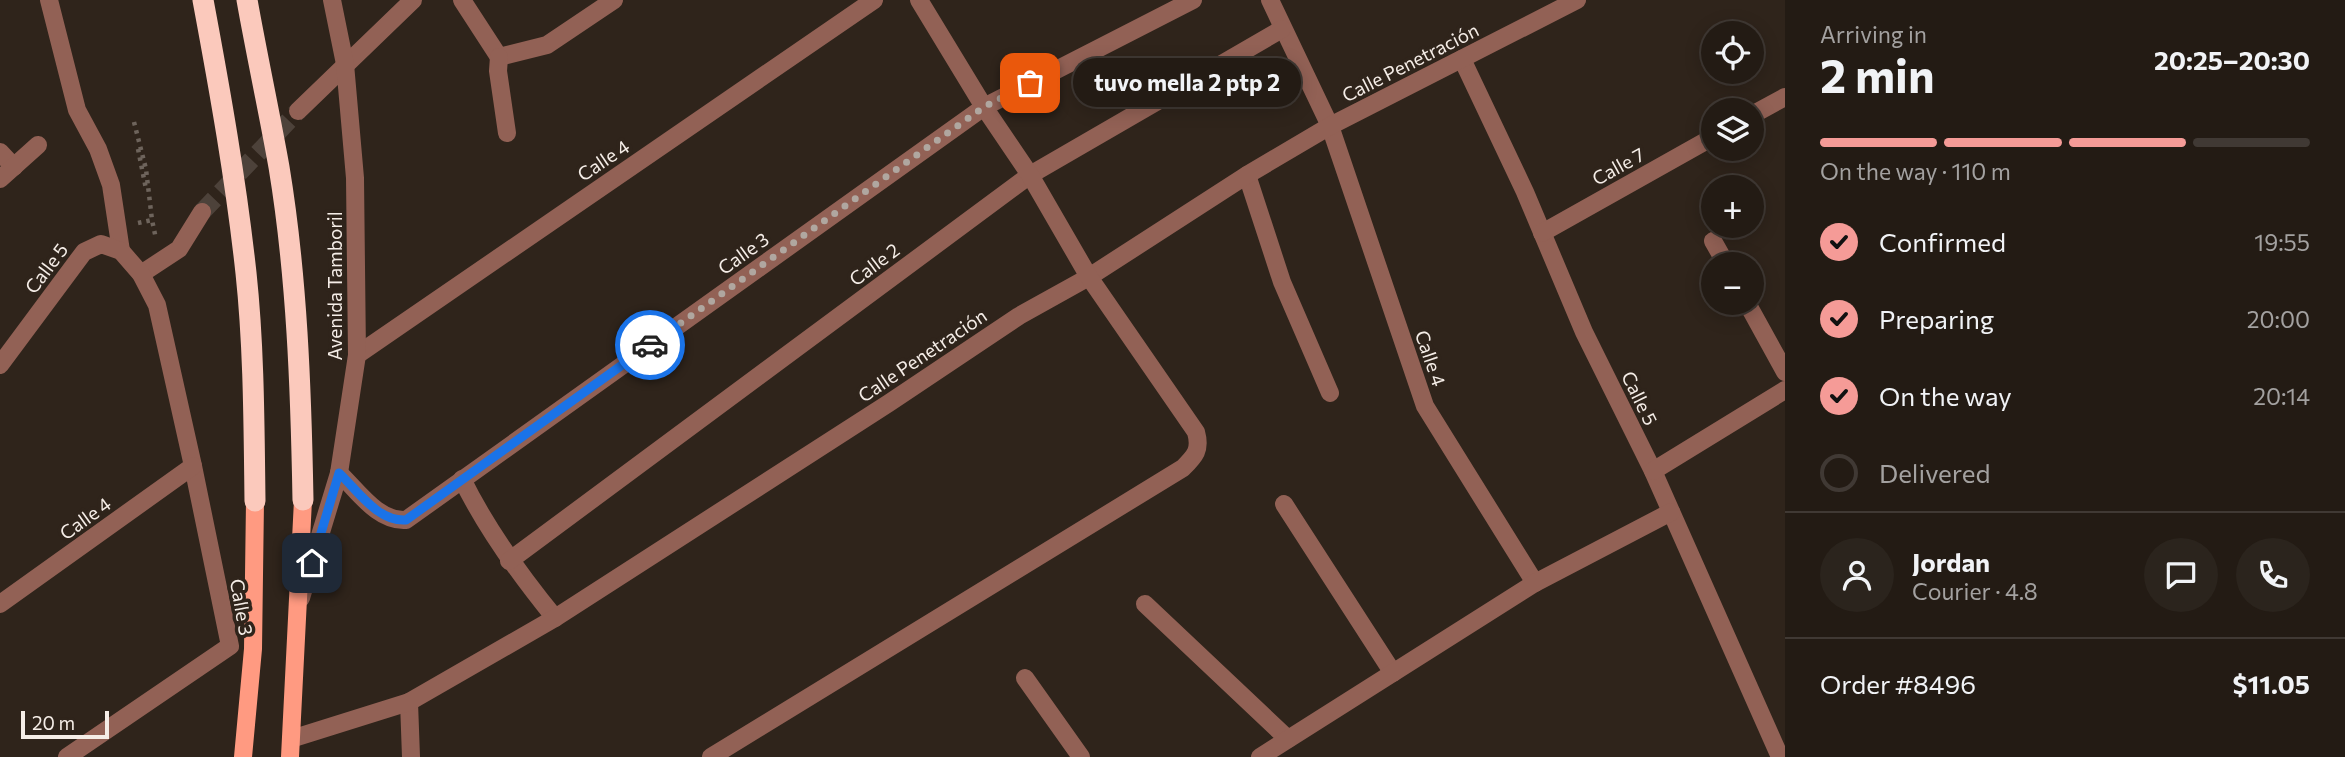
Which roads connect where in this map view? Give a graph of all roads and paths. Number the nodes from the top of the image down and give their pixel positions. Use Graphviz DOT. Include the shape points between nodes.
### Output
graph roads {
  1 [pos="49,0"];
  2 [pos="202,0"];
  3 [pos="247,0"];
  4 [pos="332,0"];
  5 [pos="413,0"];
  6 [pos="462,0"];
  7 [pos="614,0"];
  8 [pos="874,0"];
  9 [pos="919,0"];
  10 [pos="1193,0"];
  11 [pos="1269,0"];
  12 [pos="1577,0"];
  13 [pos="1282,29"];
  14 [pos="499,57"];
  15 [pos="1462,59"];
  16 [pos="345,64"];
  17 [pos="1785,97"];
  18 [pos="984,107"];
  19 [pos="1764,108"];
  20 [pos="298,111"];
  21 [pos="1330,126"];
  22 [pos="507,133"];
  23 [pos="1701,144"];
  24 [pos="38,145"];
  25 [pos="0,152"];
  26 [pos="14,167"];
  27 [pos="1030,175"];
  28 [pos="1247,175"];
  29 [pos="0,179"];
  30 [pos="202,212"];
  31 [pos="152,220"];
  32 [pos="117,226"];
  33 [pos="1542,233"];
  34 [pos="1713,241"];
  35 [pos="121,251"];
  36 [pos="1719,252"];
  37 [pos="160,262"];
  38 [pos="141,274"];
  39 [pos="1089,277"];
  40 [pos="1754,315"];
  41 [pos="356,355"];
  42 [pos="0,365"];
  43 [pos="1785,372"];
  44 [pos="1785,390"];
  45 [pos="1330,393"];
  46 [pos="193,466"];
  47 [pos="1653,471"];
  48 [pos="339,473"];
  49 [pos="462,479"];
  50 [pos="255,500"];
  51 [pos="303,500"];
  52 [pos="1284,504"];
  53 [pos="1671,512"];
  54 [pos="509,561"];
  55 [pos="1535,583"];
  56 [pos="0,604"];
  57 [pos="1145,604"];
  58 [pos="298,608"];
  59 [pos="555,618"];
  60 [pos="230,646"];
  61 [pos="253,649"];
  62 [pos="1393,673"];
  63 [pos="1025,678"];
  64 [pos="410,702"];
  65 [pos="1288,739"];
  66 [pos="290,748"];
  67 [pos="67,757"];
  68 [pos="243,757"];
  69 [pos="411,757"];
  70 [pos="711,757"];
  71 [pos="1081,757"];
  72 [pos="1260,757"];
  73 [pos="1780,757"];
  1 -- 32 [label="street" via="77,110 111,184"];
  2 -- 50 [label="highway" via="228,136 246,275"];
  3 -- 51 [label="highway" via="279,168 292,276"];
  4 -- 16 [label="street, Avenida Tamboril"];
  5 -- 16 [label="street"];
  6 -- 14 [label="street"];
  7 -- 14 [label="street" via="547,45"];
  8 -- 41 [label="street, Calle 4"];
  9 -- 18 [label="street"];
  10 -- 18 [label="street, Calle 3"];
  11 -- 13 [label="street, Calle 4"];
  12 -- 15 [label="street, Calle Penetración"];
  13 -- 21 [label="street, Calle 4"];
  13 -- 27 [label="street, Calle 2"];
  14 -- 22 [label="street"];
  15 -- 21 [label="street, Calle Penetración"];
  15 -- 33 [label="street, Calle 5"];
  16 -- 20 [label="street"];
  16 -- 41 [label="street, Avenida Tamboril" via="355,178"];
  17 -- 19 [label="street"];
  18 -- 27 [label="street"];
  18 -- 49 [label="street, Calle 3"];
  21 -- 28 [label="street, Calle Penetración"];
  21 -- 55 [label="street, Calle 4" via="1425,406"];
  23 -- 33 [label="street, Calle 7"];
  24 -- 26 [label="street"];
  25 -- 26 [label="street"];
  26 -- 29 [label="street"];
  27 -- 39 [label="street"];
  27 -- 54 [label="street, Calle 2"];
  28 -- 39 [label="street, Calle Penetración"];
  28 -- 45 [label="street" via="1282,282"];
  30 -- 37 [label="street" via="179,249"];
  31 -- 31 [label="path" via="146,169 134,122 141,170"];
  31 -- 32 [label="path"];
  31 -- 37 [label="path"];
  32 -- 35 [label="street"];
  33 -- 47 [label="street, Calle 5" via="1584,332"];
  34 -- 36 [label="street"];
  35 -- 38 [label="street"];
  35 -- 42 [label="street, Calle 5" via="101,244 84,251"];
  37 -- 38 [label="street"];
  38 -- 46 [label="street, Calle 3" via="157,305"];
  39 -- 59 [label="street, Calle Penetración" via="1018,316"];
  39 -- 70 [label="street" via="1196,432 1196,456"];
  40 -- 43 [label="street"];
  41 -- 48 [label="street, Avenida Tamboril"];
  44 -- 47 [label="street"];
  46 -- 56 [label="street, Calle 4"];
  46 -- 60 [label="street, Calle 3"];
  47 -- 53 [label="street, Calle 5"];
  48 -- 49 [label="street, Calle 3" via="383,516 395,521 406,520"];
  48 -- 58 [label="street, Avenida Tamboril"];
  49 -- 54 [label="street"];
  50 -- 61 [label="main road"];
  51 -- 58 [label="main road"];
  52 -- 62 [label="street"];
  53 -- 55 [label="street"];
  53 -- 73 [label="street, Calle 5"];
  54 -- 59 [label="street"];
  55 -- 62 [label="street"];
  57 -- 65 [label="street"];
  58 -- 66 [label="main road"];
  59 -- 64 [label="street, Calle Penetración"];
  60 -- 61 [label="street"];
  60 -- 67 [label="street, Calle 3"];
  61 -- 68 [label="main road"];
  62 -- 65 [label="street"];
  63 -- 71 [label="street"];
  64 -- 66 [label="street, Calle Penetración"];
  64 -- 69 [label="street"];
  65 -- 72 [label="street"];
}
